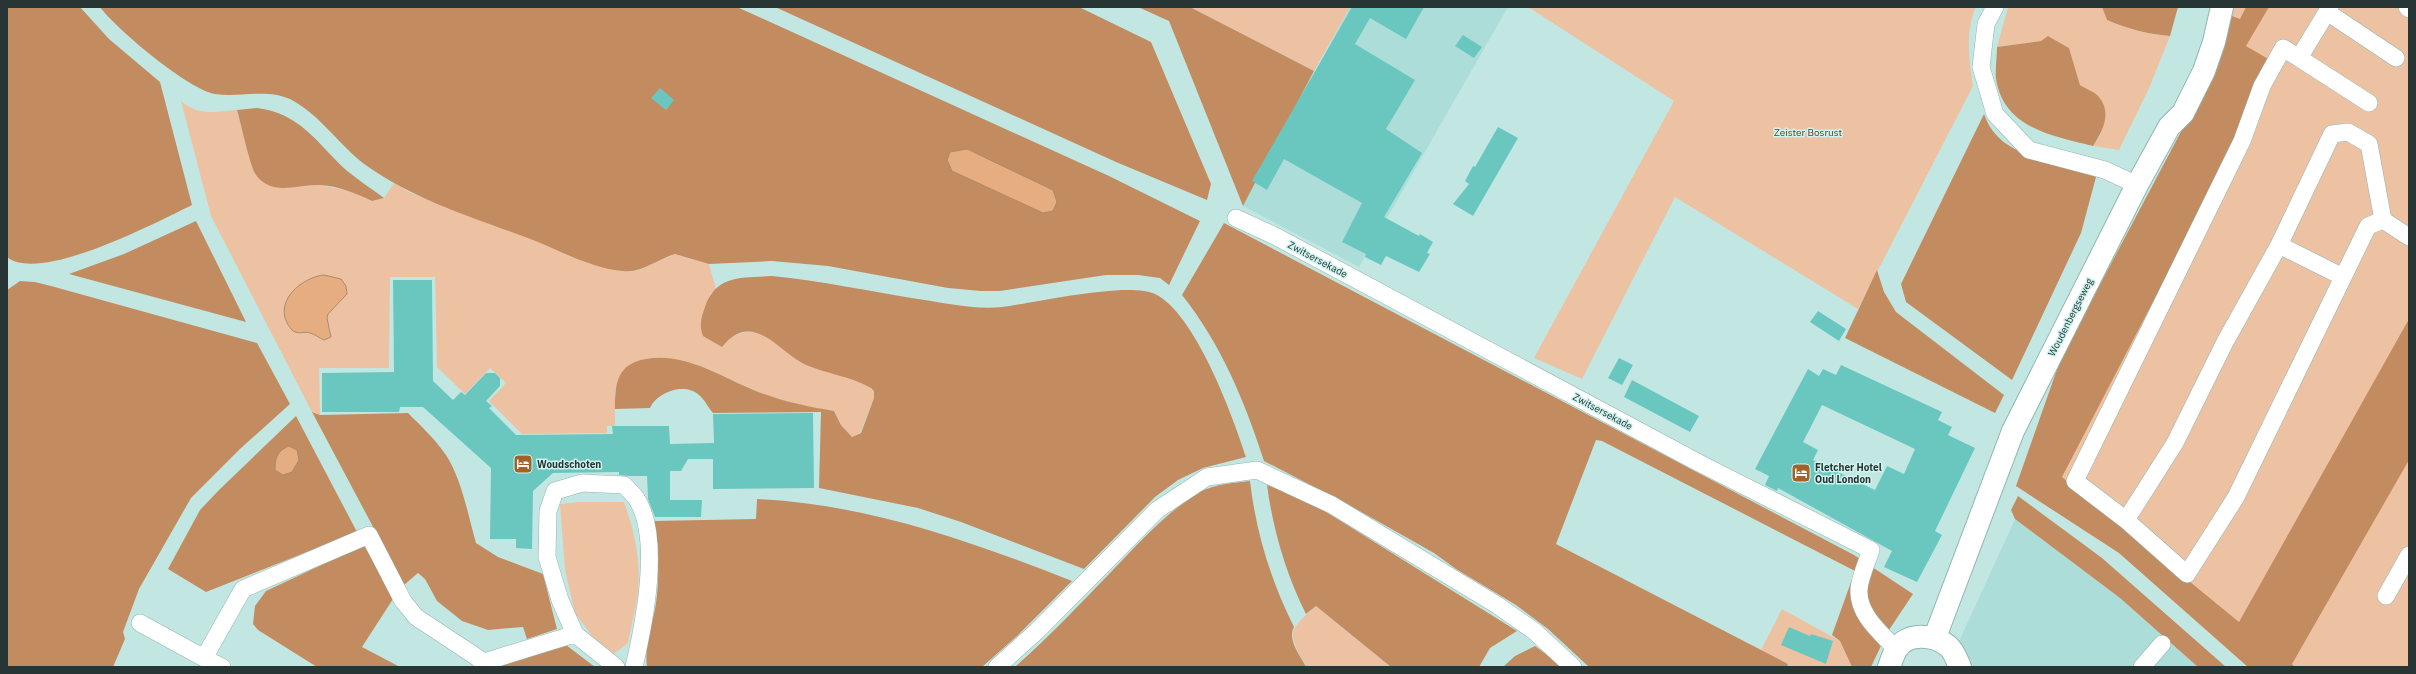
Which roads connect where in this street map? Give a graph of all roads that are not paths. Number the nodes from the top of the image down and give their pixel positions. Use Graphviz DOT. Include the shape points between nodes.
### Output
graph roads {
  1 [pos="1995,7"];
  2 [pos="2212,7"];
  3 [pos="2222,7"];
  4 [pos="2328,10"];
  5 [pos="2299,58"];
  6 [pos="2396,58"];
  7 [pos="2369,102"];
  8 [pos="2169,127"];
  9 [pos="2137,185"];
  10 [pos="1236,218"];
  11 [pos="2382,220"];
  12 [pos="2409,238"];
  13 [pos="2279,246"];
  14 [pos="2343,277"];
  15 [pos="2126,520"];
  16 [pos="2409,555"];
  17 [pos="2386,596"];
  18 [pos="140,623"];
  19 [pos="575,634"];
  20 [pos="1935,637"];
  21 [pos="2162,644"];
  22 [pos="204,658"];
  23 [pos="1892,658"];
  24 [pos="483,665"];
  25 [pos="222,667"];
  26 [pos="616,667"];
  27 [pos="634,667"];
  28 [pos="997,667"];
  29 [pos="1573,667"];
  30 [pos="1960,667"];
  31 [pos="2142,667"];
  1 -- 9 [label="street" via="1986,24 1981,67 1995,114 2029,150 2105,170"];
  2 -- 8 [label="main road" via="2200,49 2174,107"];
  3 -- 8 [label="main road, Woudenbergseweg" via="2204,71 2183,113"];
  4 -- 5 [label="street"];
  4 -- 6 [label="street"];
  5 -- 7 [label="street"];
  5 -- 15 [label="street" via="2283,48 2262,86 2242,140 2076,481"];
  8 -- 9 [label="main road, Woudenbergseweg"];
  9 -- 20 [label="main road, Woudenbergseweg" via="2013,431"];
  10 -- 23 [label="street, Zwitsersekade" via="1282,240 1699,463 1871,550 1859,589 1861,601"];
  11 -- 12 [label="street"];
  11 -- 13 [label="street" via="2369,144 2348,132 2332,134"];
  11 -- 14 [label="street" via="2368,226"];
  13 -- 14 [label="street"];
  13 -- 15 [label="street" via="2225,342 2175,443"];
  14 -- 15 [label="street" via="2236,497 2187,574"];
  16 -- 17 [label="street"];
  18 -- 22 [label="street"];
  19 -- 24 [label="street"];
  19 -- 26 [label="street"];
  19 -- 27 [label="street" via="560,600 547,557 548,511 555,491 582,483 624,485 637,499 645,521 650,564 645,612"];
  20 -- 23 [label="main road" via="1906,640"];
  20 -- 30 [label="main road" via="1948,646"];
  21 -- 31 [label="street"];
  22 -- 24 [label="street" via="243,589 369,534 403,601 416,617"];
  22 -- 25 [label="street"];
  28 -- 29 [label="street" via="1157,510 1207,477 1257,470 1332,505 1497,605 1534,631"];
}
